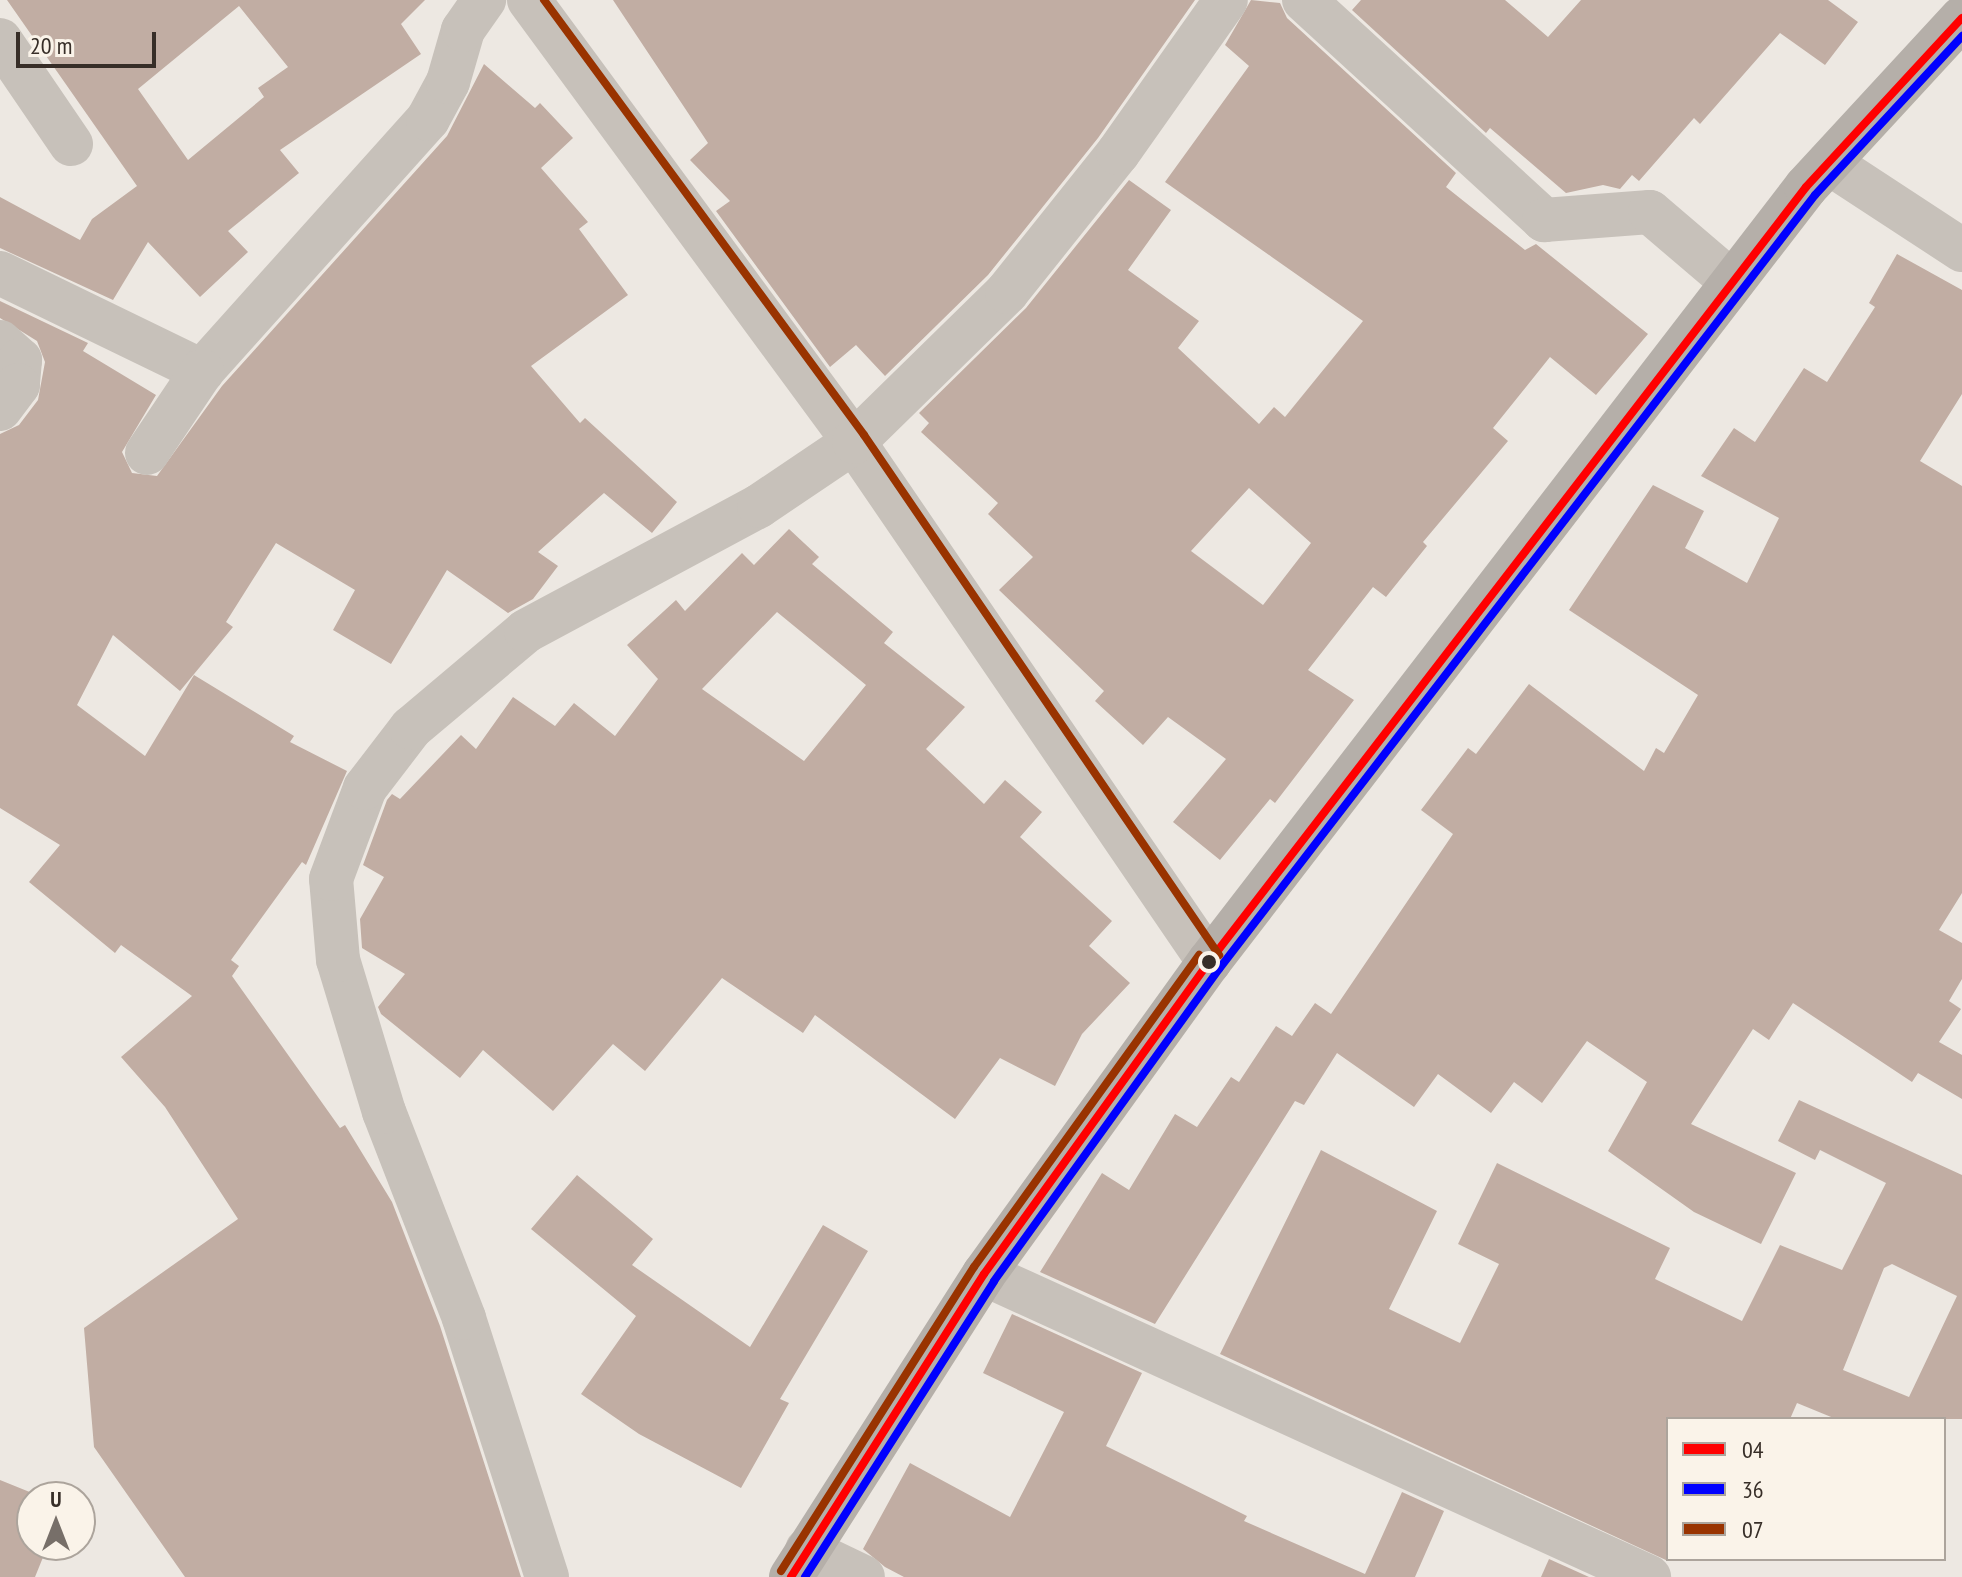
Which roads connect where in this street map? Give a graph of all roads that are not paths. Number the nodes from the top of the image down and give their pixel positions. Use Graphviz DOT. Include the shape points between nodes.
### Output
graph roads {
  1 [pos="484,0"];
  2 [pos="529,0"];
  3 [pos="1226,0"];
  4 [pos="1304,0"];
  5 [pos="1962,18"];
  6 [pos="0,40"];
  7 [pos="71,144"];
  8 [pos="1829,163"];
  9 [pos="1962,250"];
  10 [pos="0,273"];
  11 [pos="1732,282"];
  12 [pos="0,342"];
  13 [pos="202,371"];
  14 [pos="0,409"];
  15 [pos="854,442"];
  16 [pos="147,453"];
  17 [pos="1209,962"];
  18 [pos="984,1274"];
  19 [pos="799,1564"];
  20 [pos="547,1577"];
  21 [pos="863,1577"];
  22 [pos="1649,1577"];
  1 -- 13 [label="street" via="463,30 448,82 428,119"];
  2 -- 15 [label="street"];
  3 -- 15 [label="street" via="1118,153 1007,292"];
  4 -- 11 [label="street" via="1544,220 1650,212"];
  5 -- 8 [label="main road"];
  6 -- 7 [label="street"];
  8 -- 9 [label="street"];
  8 -- 11 [label="main road"];
  10 -- 13 [label="street"];
  11 -- 17 [label="main road"];
  12 -- 14 [label="street" via="20,360 18,385"];
  13 -- 16 [label="street"];
  15 -- 17 [label="street"];
  15 -- 20 [label="street" via="759,506 526,631 411,728 365,788 331,879 338,960 384,1112 464,1318"];
  17 -- 18 [label="main road"];
  18 -- 19 [label="main road"];
  18 -- 22 [label="street"];
  19 -- 21 [label="street"];
}
